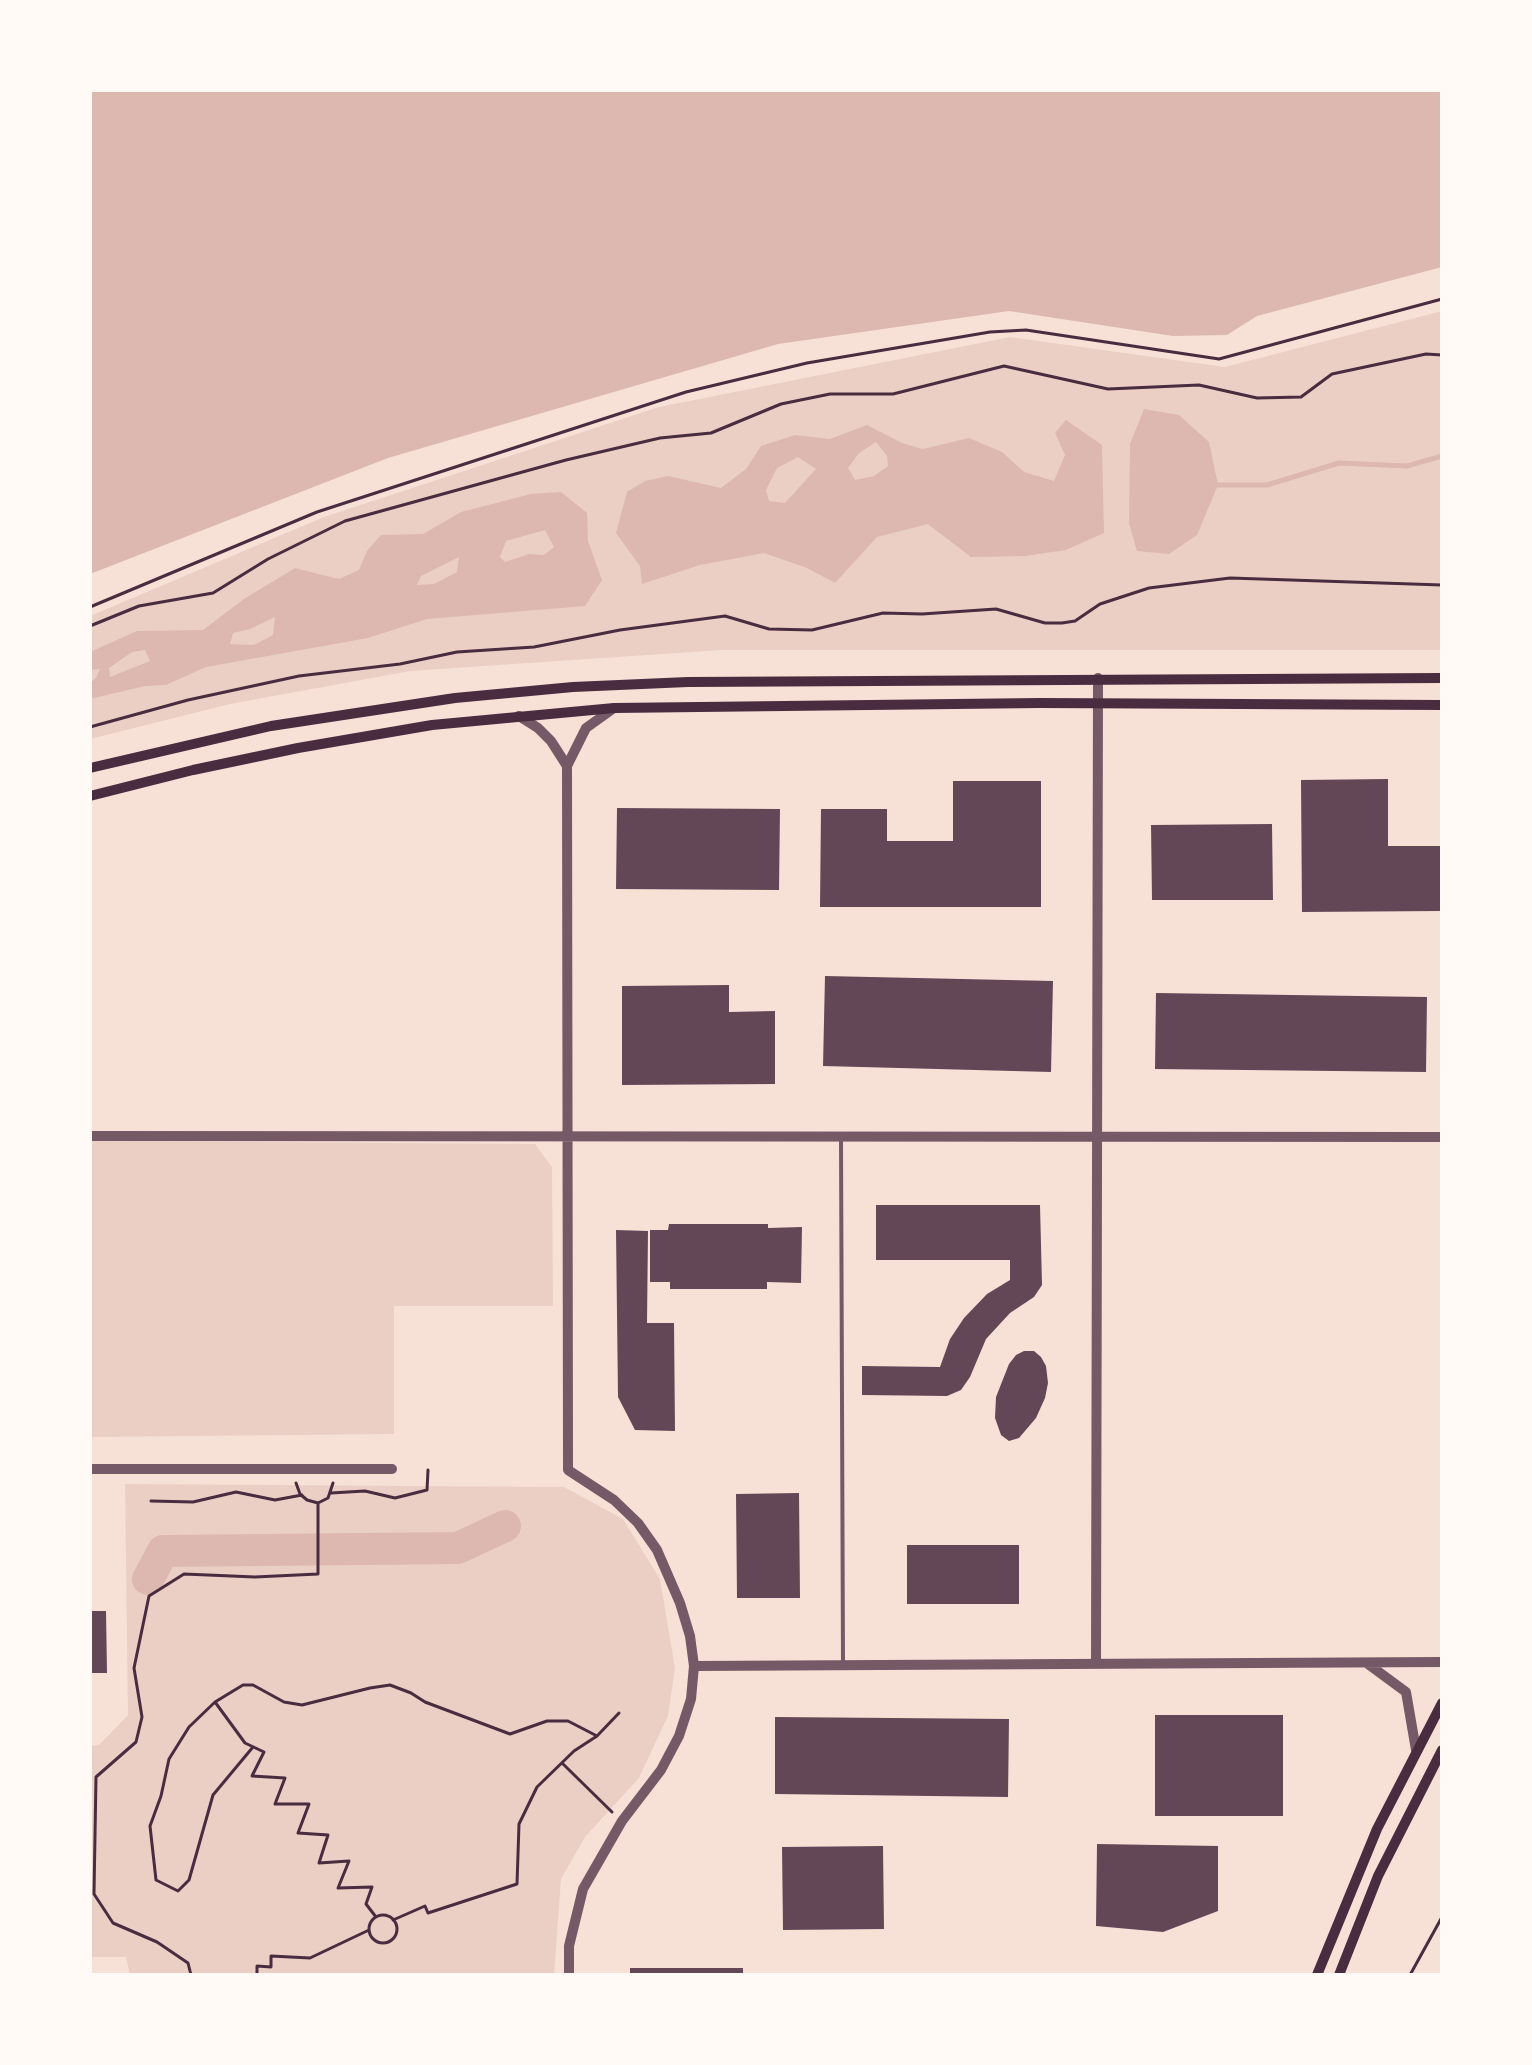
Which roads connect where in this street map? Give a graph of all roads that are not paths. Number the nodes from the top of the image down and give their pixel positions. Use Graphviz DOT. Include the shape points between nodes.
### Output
graph roads {
  1 [pos="1098,678"];
  2 [pos="1442,678"];
  3 [pos="1097,703"];
  4 [pos="1442,705"];
  5 [pos="614,708"];
  6 [pos="519,716"];
  7 [pos="567,766"];
  8 [pos="90,768"];
  9 [pos="90,796"];
  10 [pos="90,1136"];
  11 [pos="569,1137"];
  12 [pos="841,1137"];
  13 [pos="1442,1137"];
  14 [pos="1096,1138"];
  15 [pos="90,1469"];
  16 [pos="392,1469"];
  17 [pos="1442,1662"];
  18 [pos="1096,1663"];
  19 [pos="1367,1664"];
  20 [pos="843,1665"];
  21 [pos="694,1666"];
  22 [pos="1442,1703"];
  23 [pos="1416,1750"];
  24 [pos="1442,1750"];
  25 [pos="569,1975"];
  26 [pos="1317,1975"];
  27 [pos="1339,1975"];
  1 -- 2 [label="main road"];
  1 -- 3 [label="street"];
  1 -- 8 [label="main road" via="688,682 573,687 455,698 271,726"];
  3 -- 4 [label="main road"];
  3 -- 5 [label="main road"];
  3 -- 14 [label="street"];
  5 -- 6 [label="main road"];
  5 -- 7 [label="street" via="586,728"];
  6 -- 7 [label="street" via="551,741"];
  6 -- 9 [label="main road" via="432,725 298,748"];
  7 -- 11 [label="street"];
  10 -- 11 [label="street"];
  11 -- 12 [label="street"];
  11 -- 21 [label="street" via="568,1470 614,1500 638,1523 657,1550 680,1603"];
  12 -- 14 [label="street"];
  12 -- 20 [label="lane"];
  13 -- 14 [label="street"];
  14 -- 18 [label="street"];
  15 -- 16 [label="street"];
  17 -- 19 [label="street"];
  18 -- 19 [label="street"];
  18 -- 20 [label="street"];
  19 -- 23 [label="street" via="1406,1692"];
  20 -- 21 [label="street"];
  21 -- 25 [label="street" via="691,1699 680,1736 661,1770 621,1821 582,1889 569,1946"];
  22 -- 23 [label="main road"];
  23 -- 26 [label="main road" via="1377,1828"];
  24 -- 27 [label="main road" via="1378,1876"];
}
